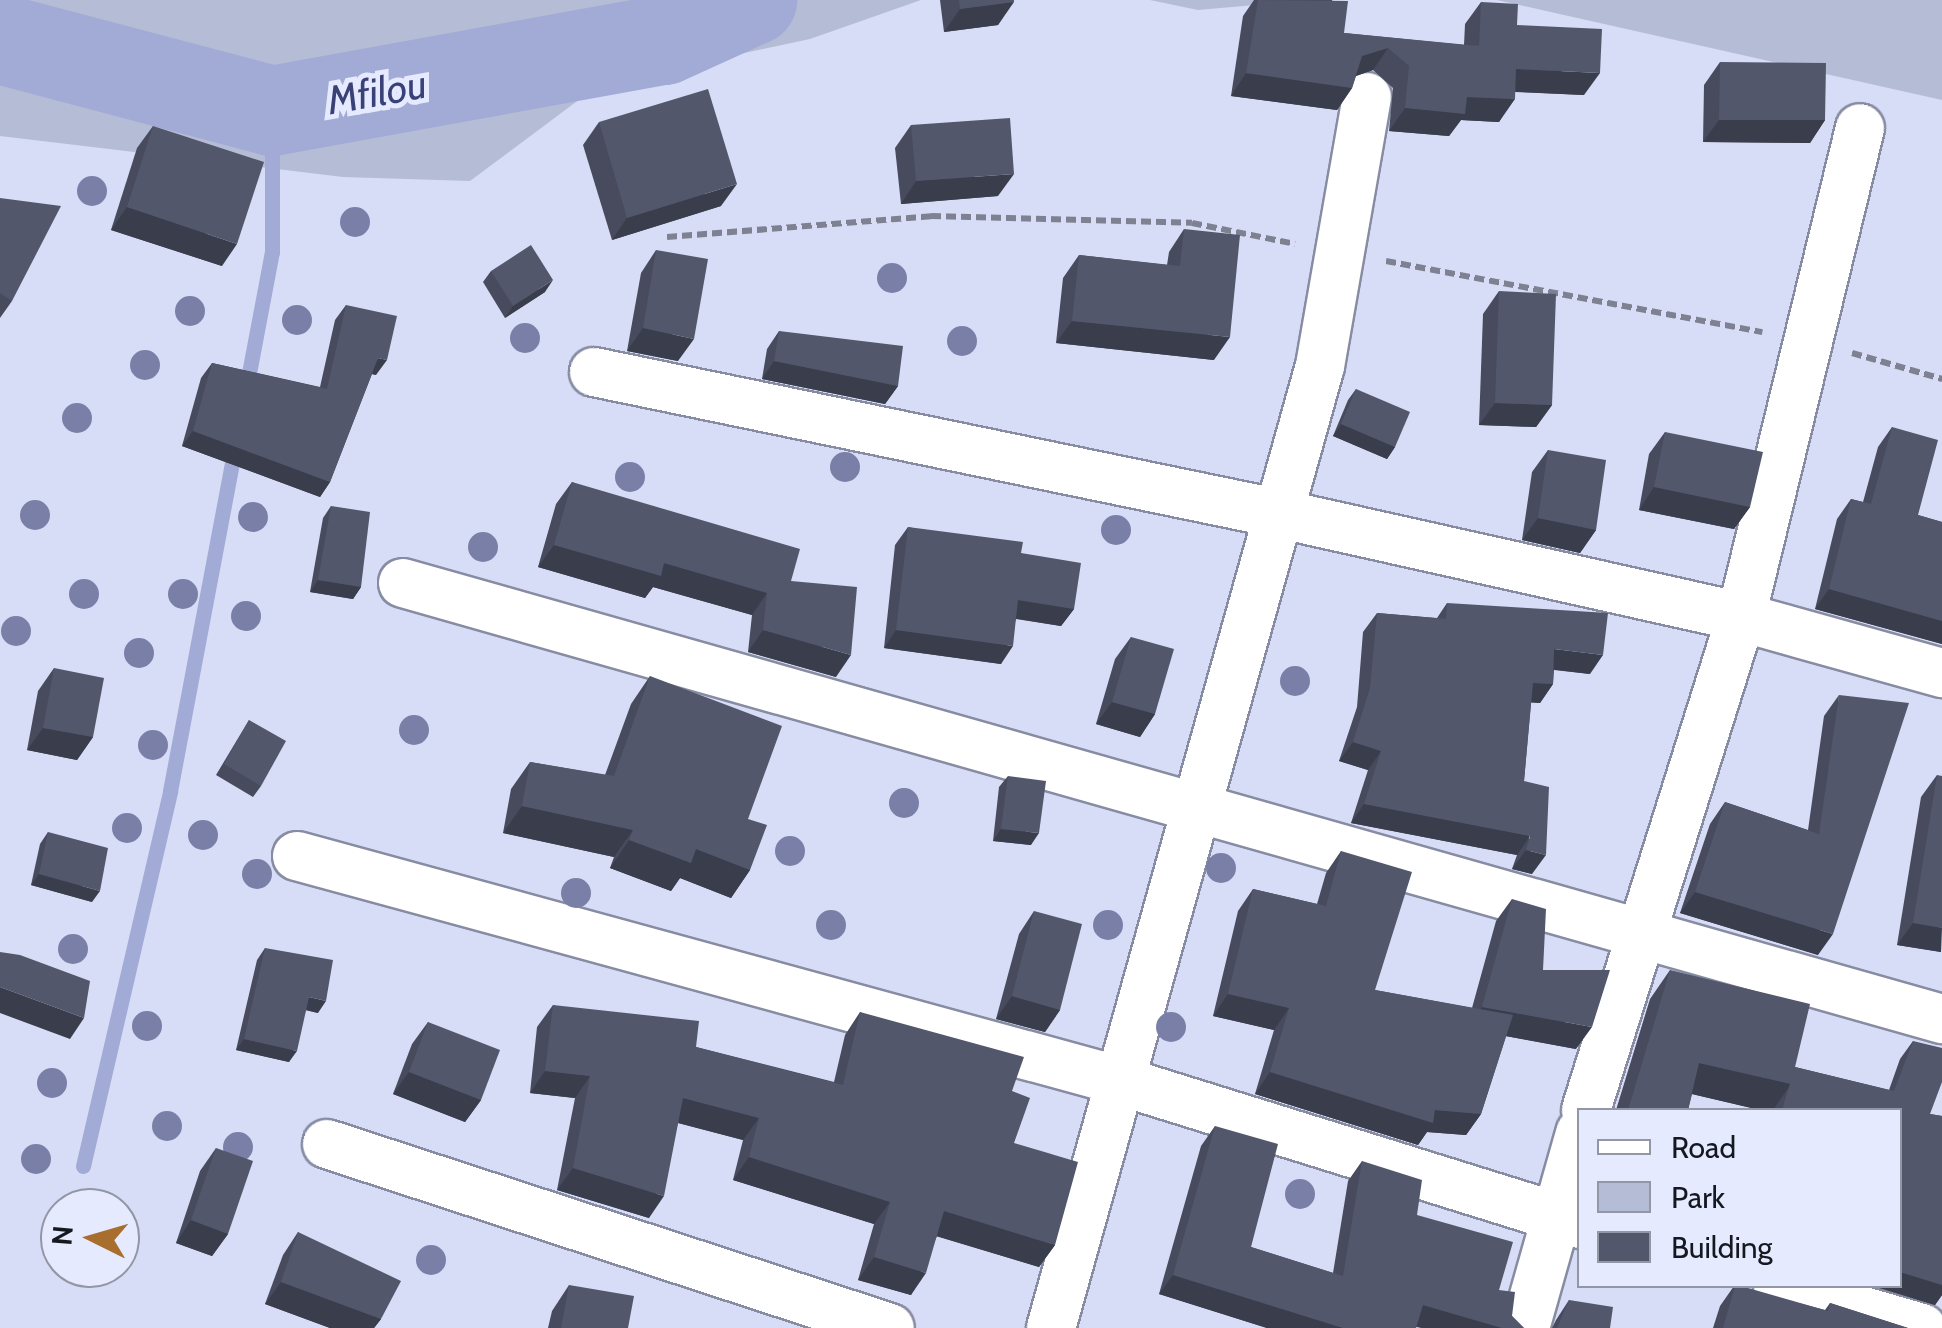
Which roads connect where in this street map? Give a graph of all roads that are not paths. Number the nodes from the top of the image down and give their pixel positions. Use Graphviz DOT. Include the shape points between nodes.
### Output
graph roads {
  1 [pos="1367,97"];
  2 [pos="1860,128"];
  3 [pos="594,372"];
  4 [pos="1280,514"];
  5 [pos="404,583"];
  6 [pos="1741,617"];
  7 [pos="1942,673"];
  8 [pos="1202,804"];
  9 [pos="298,856"];
  10 [pos="1650,929"];
  11 [pos="1942,1019"];
  12 [pos="1124,1082"];
  13 [pos="1587,1108"];
  14 [pos="327,1144"];
  15 [pos="1577,1155"];
  16 [pos="1568,1222"];
  17 [pos="1785,1288"];
  18 [pos="890,1328"];
  19 [pos="1051,1328"];
  20 [pos="1525,1328"];
  21 [pos="1922,1328"];
  1 -- 4 [label="street" via="1320,366"];
  2 -- 6 [label="street"];
  3 -- 4 [label="street"];
  4 -- 6 [label="street"];
  4 -- 8 [label="street"];
  5 -- 8 [label="street"];
  6 -- 7 [label="street"];
  6 -- 10 [label="street"];
  8 -- 10 [label="street"];
  8 -- 12 [label="street"];
  9 -- 12 [label="street"];
  10 -- 11 [label="street"];
  10 -- 13 [label="street"];
  12 -- 16 [label="street"];
  12 -- 19 [label="street"];
  14 -- 18 [label="street"];
  15 -- 16 [label="street"];
  16 -- 20 [label="street"];
  17 -- 21 [label="street"];
}
